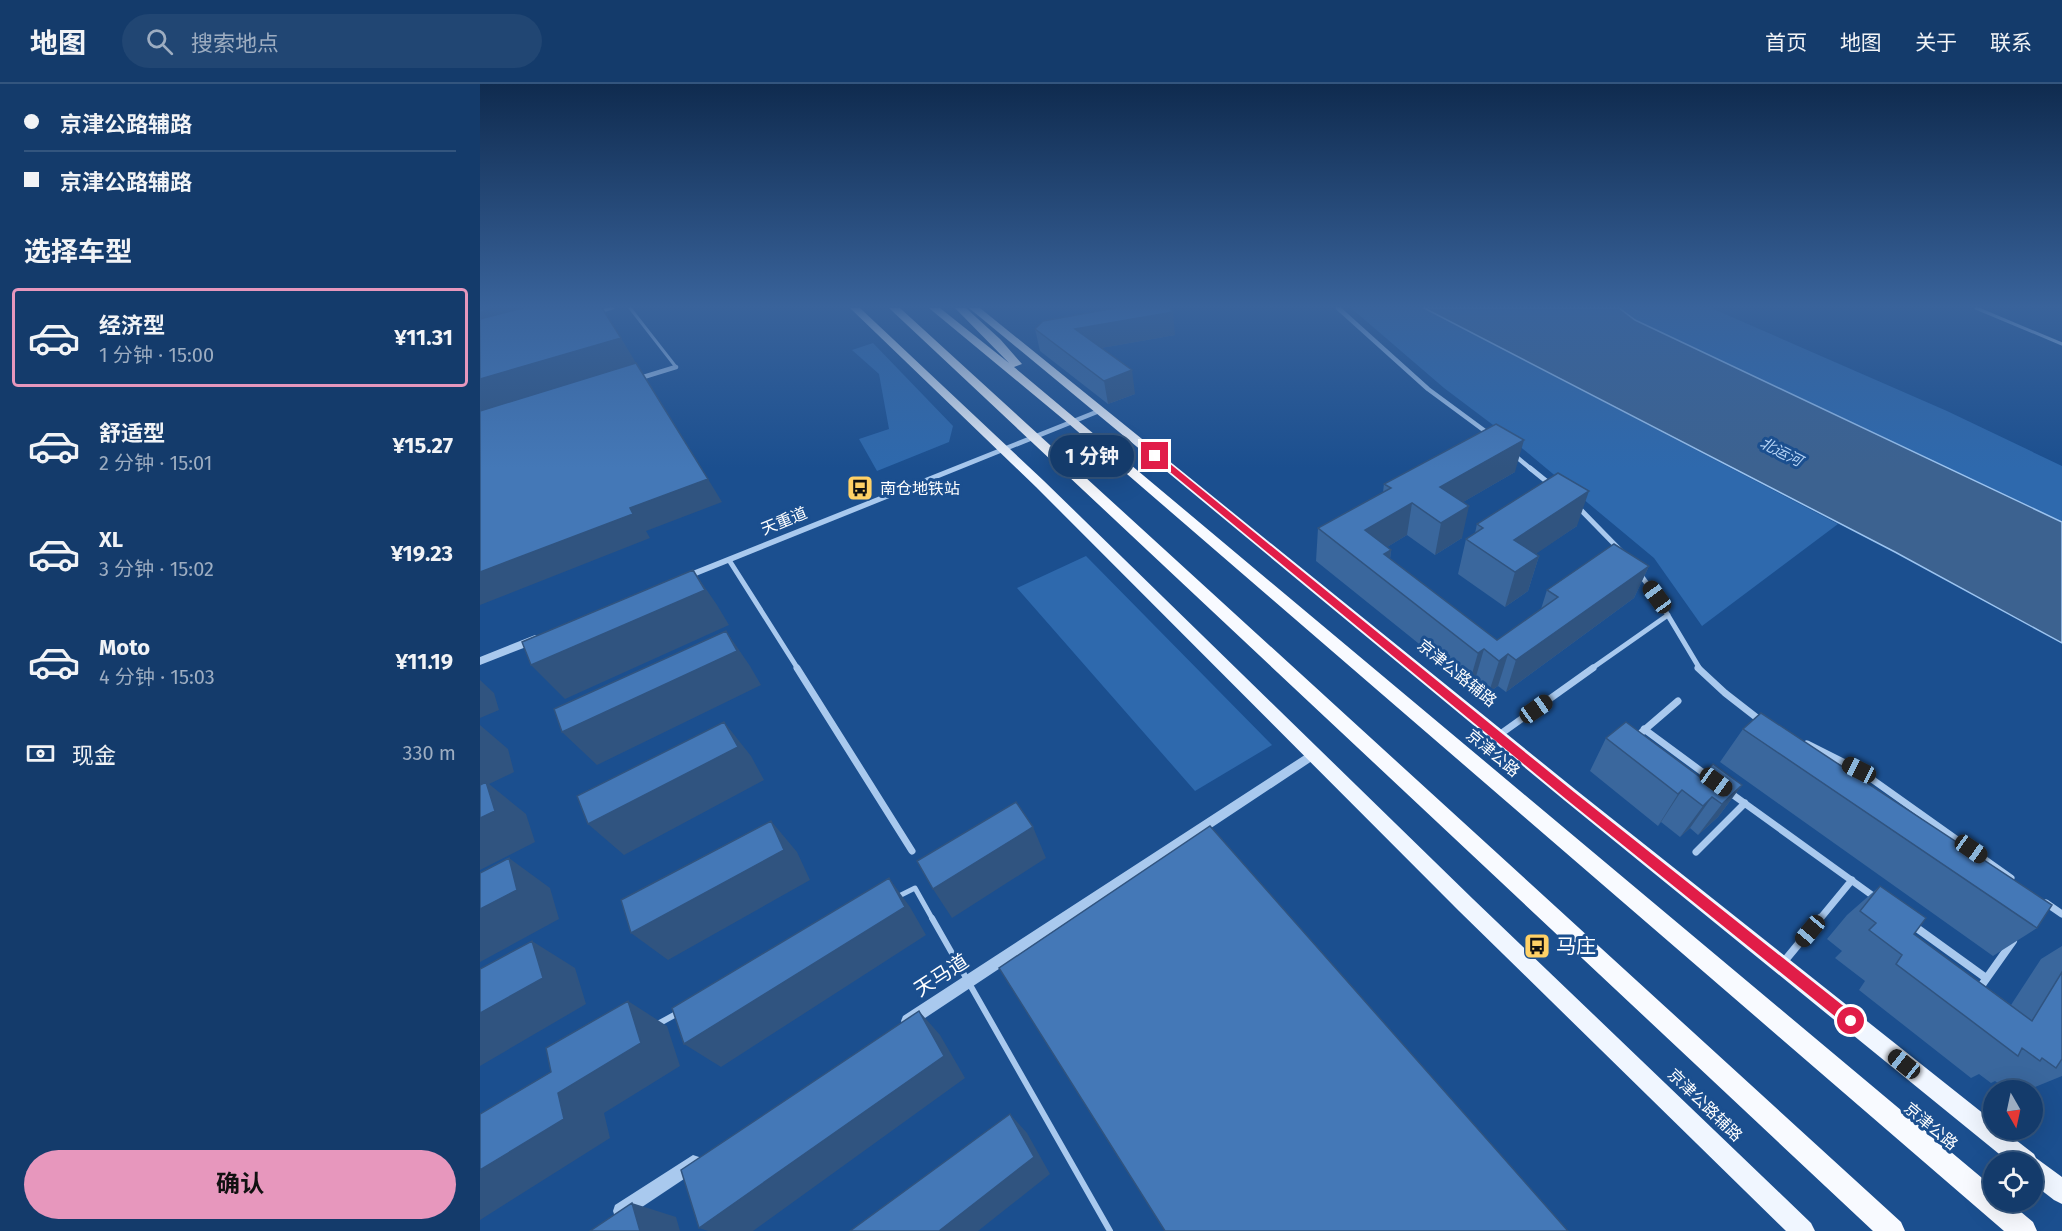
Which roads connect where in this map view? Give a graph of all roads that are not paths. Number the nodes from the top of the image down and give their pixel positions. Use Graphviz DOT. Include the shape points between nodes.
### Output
graph roads {
  1 [pos="672,362"];
  2 [pos="912,362"];
  3 [pos="953,362"];
  4 [pos="1000,362"];
  5 [pos="1013,362"];
  6 [pos="1040,362"];
  7 [pos="1397,362"];
  8 [pos="676,367"];
  9 [pos="633,381"];
  10 [pos="1042,395"];
  11 [pos="1101,411"];
  12 [pos="1073,421"];
  13 [pos="1035,436"];
  14 [pos="1492,436"];
  15 [pos="1004,449"];
  16 [pos="1510,451"];
  17 [pos="1554,488"];
  18 [pos="1572,502"];
  19 [pos="729,560"];
  20 [pos="1630,561"];
  21 [pos="1637,569"];
  22 [pos="675,582"];
  23 [pos="1668,615"];
  24 [pos="545,635"];
  25 [pos="480,661"];
  26 [pos="1678,701"];
  27 [pos="1772,727"];
  28 [pos="1644,729"];
  29 [pos="1498,735"];
  30 [pos="1636,736"];
  31 [pos="1801,741"];
  32 [pos="1314,754"];
  33 [pos="1687,760"];
  34 [pos="1679,767"];
  35 [pos="1745,803"];
  36 [pos="912,851"];
  37 [pos="1696,852"];
  38 [pos="1852,880"];
  39 [pos="2017,882"];
  40 [pos="2036,896"];
  41 [pos="894,899"];
  42 [pos="1881,901"];
  43 [pos="2062,914"];
  44 [pos="1909,922"];
  45 [pos="2013,940"];
  46 [pos="1782,965"];
  47 [pos="1986,978"];
  48 [pos="968,981"];
  49 [pos="1973,997"];
  50 [pos="681,1011"];
  51 [pos="898,1027"];
  52 [pos="650,1028"];
  53 [pos="710,1152"];
  54 [pos="2014,1152"];
  55 [pos="2043,1177"];
  56 [pos="2062,1192"];
  57 [pos="611,1218"];
  58 [pos="1110,1231"];
  59 [pos="1803,1231"];
  60 [pos="1892,1231"];
  61 [pos="2024,1231"];
  1 -- 8 [label="lane"];
  2 -- 15 [label="main road, 京津公路辅路"];
  3 -- 13 [label="highway"];
  4 -- 10 [label="highway, 京津公路"];
  5 -- 10 [label="highway"];
  6 -- 11 [label="main road, 京津公路辅路"];
  7 -- 14 [label="street"];
  8 -- 9 [label="street"];
  10 -- 12 [label="highway, 京津公路"];
  11 -- 12 [label="street, 天重道"];
  11 -- 29 [label="main road, 京津公路辅路"];
  12 -- 13 [label="street, 天重道"];
  12 -- 61 [label="highway, 京津公路"];
  13 -- 15 [label="street, 天重道"];
  13 -- 60 [label="highway"];
  15 -- 19 [label="street, 天重道"];
  15 -- 32 [label="main road, 京津公路辅路"];
  16 -- 17 [label="street"];
  18 -- 20 [label="street"];
  19 -- 22 [label="street, 天重道"];
  19 -- 36 [label="street"];
  21 -- 23 [label="street"];
  23 -- 27 [label="street" via="1700,669 1725,693"];
  23 -- 29 [label="street"];
  24 -- 25 [label="street"];
  26 -- 28 [label="street"];
  28 -- 30 [label="street"];
  28 -- 33 [label="street"];
  29 -- 46 [label="main road, 京津公路辅路"];
  31 -- 39 [label="street" via="1859,770"];
  32 -- 48 [label="street, 天马道"];
  32 -- 59 [label="main road, 京津公路辅路"];
  33 -- 34 [label="street"];
  33 -- 35 [label="street"];
  35 -- 37 [label="street"];
  35 -- 38 [label="street"];
  38 -- 42 [label="street"];
  38 -- 46 [label="street"];
  40 -- 43 [label="street"];
  41 -- 48 [label="lane" via="915,888"];
  44 -- 47 [label="street"];
  45 -- 47 [label="street"];
  46 -- 54 [label="main road, 京津公路辅路"];
  47 -- 49 [label="street"];
  48 -- 51 [label="street, 天马道"];
  48 -- 58 [label="lane"];
  50 -- 52 [label="lane"];
  53 -- 57 [label="street"];
  55 -- 56 [label="main road"];
}
